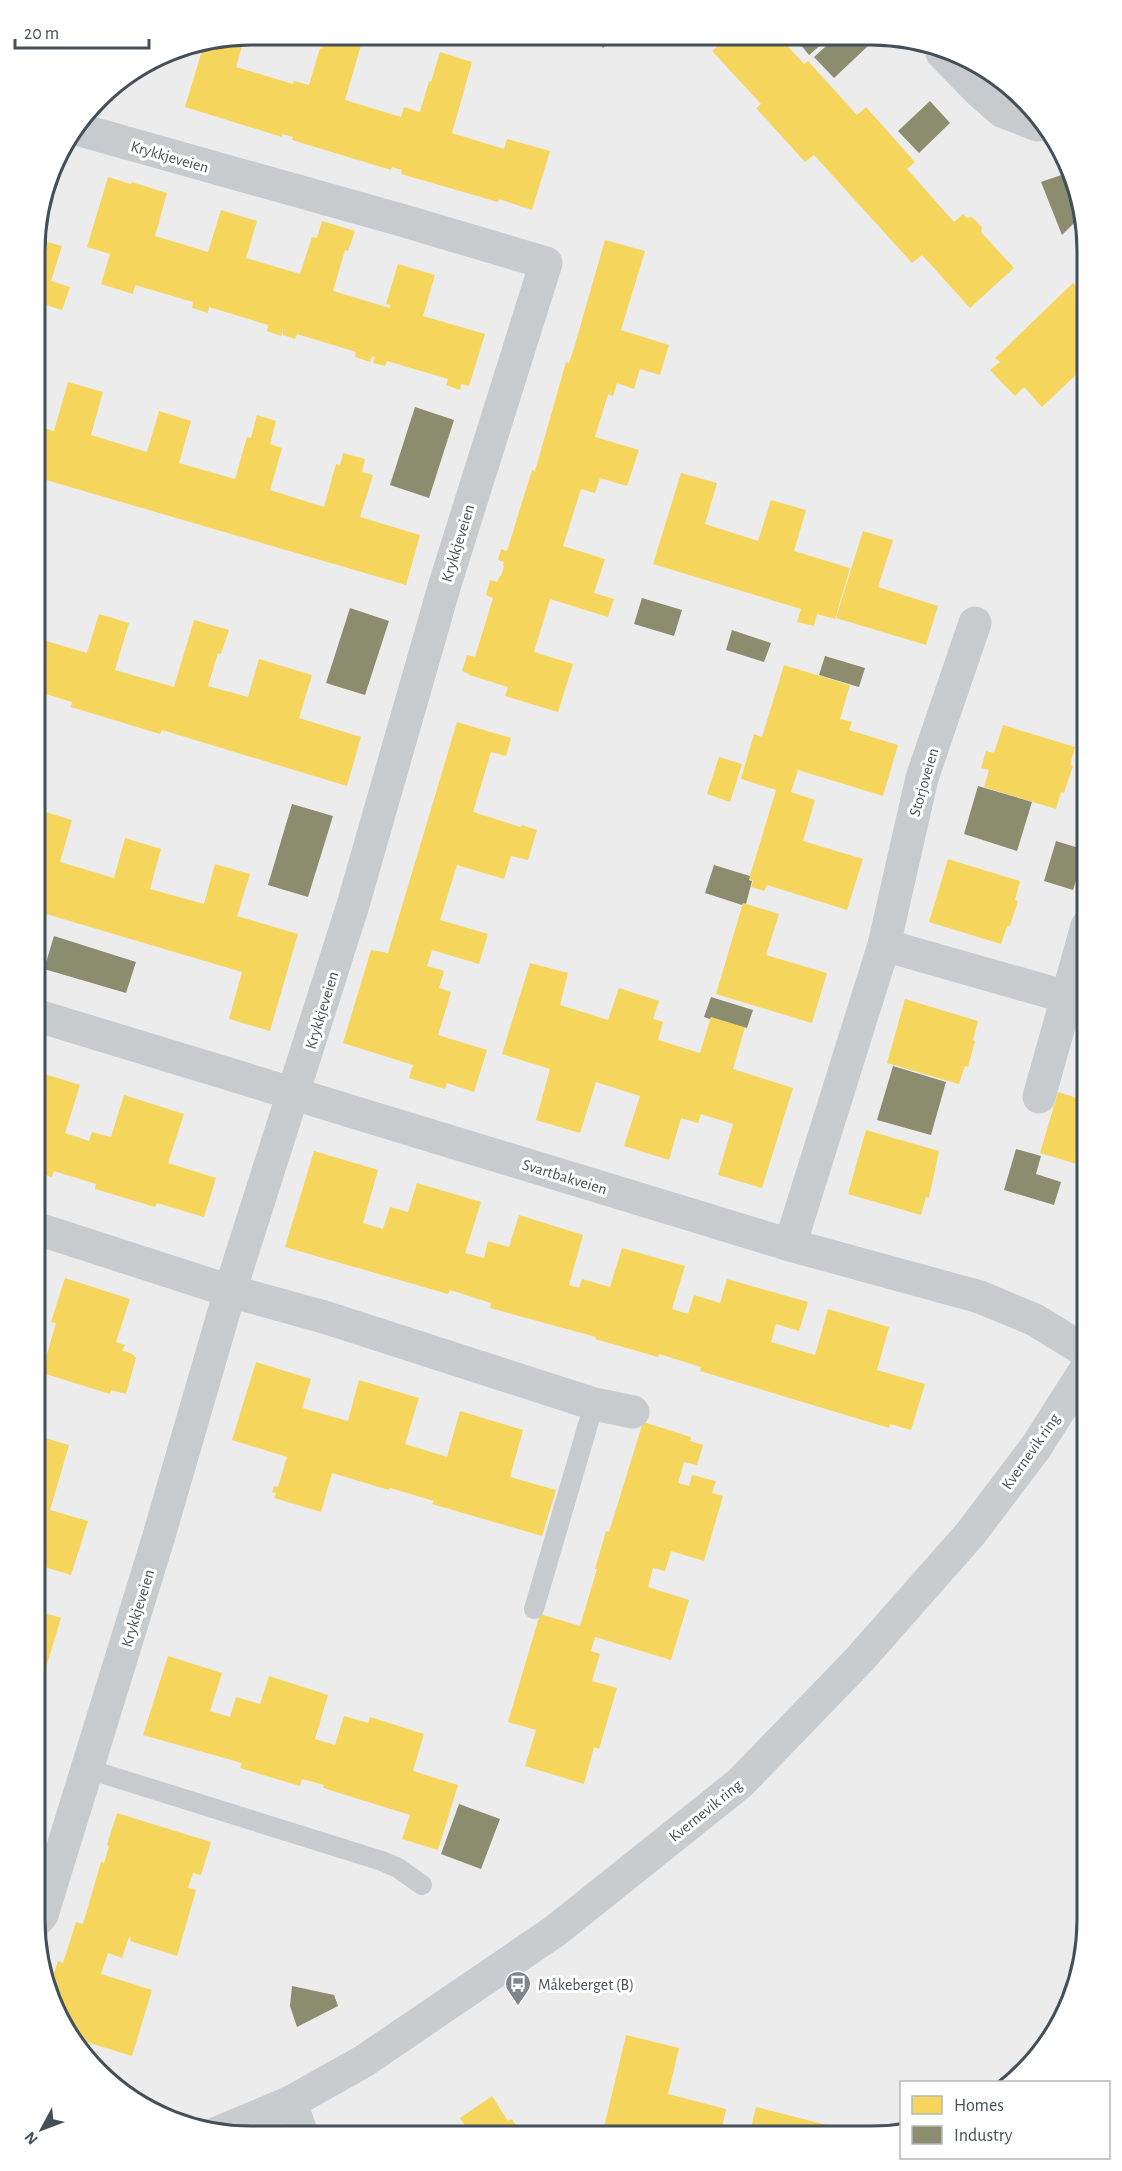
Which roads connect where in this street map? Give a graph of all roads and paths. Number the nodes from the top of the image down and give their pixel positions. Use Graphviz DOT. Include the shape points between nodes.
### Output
graph roads {
  1 [pos="950,61"];
  2 [pos="1031,122"];
  3 [pos="84,131"];
  4 [pos="975,623"];
  5 [pos="884,945"];
  6 [pos="1077,961"];
  7 [pos="1067,996"];
  8 [pos="45,1017"];
  9 [pos="294,1094"];
  10 [pos="1039,1097"];
  11 [pos="45,1231"];
  12 [pos="790,1245"];
  13 [pos="230,1291"];
  14 [pos="1077,1346"];
  15 [pos="1077,1383"];
  16 [pos="594,1404"];
  17 [pos="633,1412"];
  18 [pos="534,1609"];
  19 [pos="88,1769"];
  20 [pos="423,1885"];
  21 [pos="45,1906"];
  22 [pos="291,2102"];
  23 [pos="236,2125"];
  24 [pos="299,2126"];
  1 -- 2 [label="street" via="1002,111"];
  3 -- 9 [label="street, Krykkjeveien" via="546,263 445,584"];
  4 -- 5 [label="street, Storjoveien" via="922,778"];
  5 -- 7 [label="street"];
  5 -- 12 [label="street, Storjoveien"];
  6 -- 7 [label="street"];
  7 -- 10 [label="street"];
  8 -- 9 [label="street, Svartbakveien"];
  9 -- 12 [label="street, Svartbakveien"];
  9 -- 13 [label="street, Krykkjeveien"];
  11 -- 13 [label="street"];
  12 -- 14 [label="street, Svartbakveien" via="980,1297 1035,1320"];
  13 -- 16 [label="street" via="324,1317"];
  13 -- 19 [label="street, Krykkjeveien"];
  15 -- 22 [label="main road, Kvernevik ring" via="1036,1447 971,1533 859,1660 740,1783 555,1931 363,2061"];
  16 -- 17 [label="street"];
  16 -- 18 [label="lane"];
  19 -- 20 [label="lane" via="382,1861"];
  19 -- 21 [label="street, Krykkjeveien"];
  22 -- 23 [label="main road, Kvernevik ring"];
  22 -- 24 [label="street"];
}
